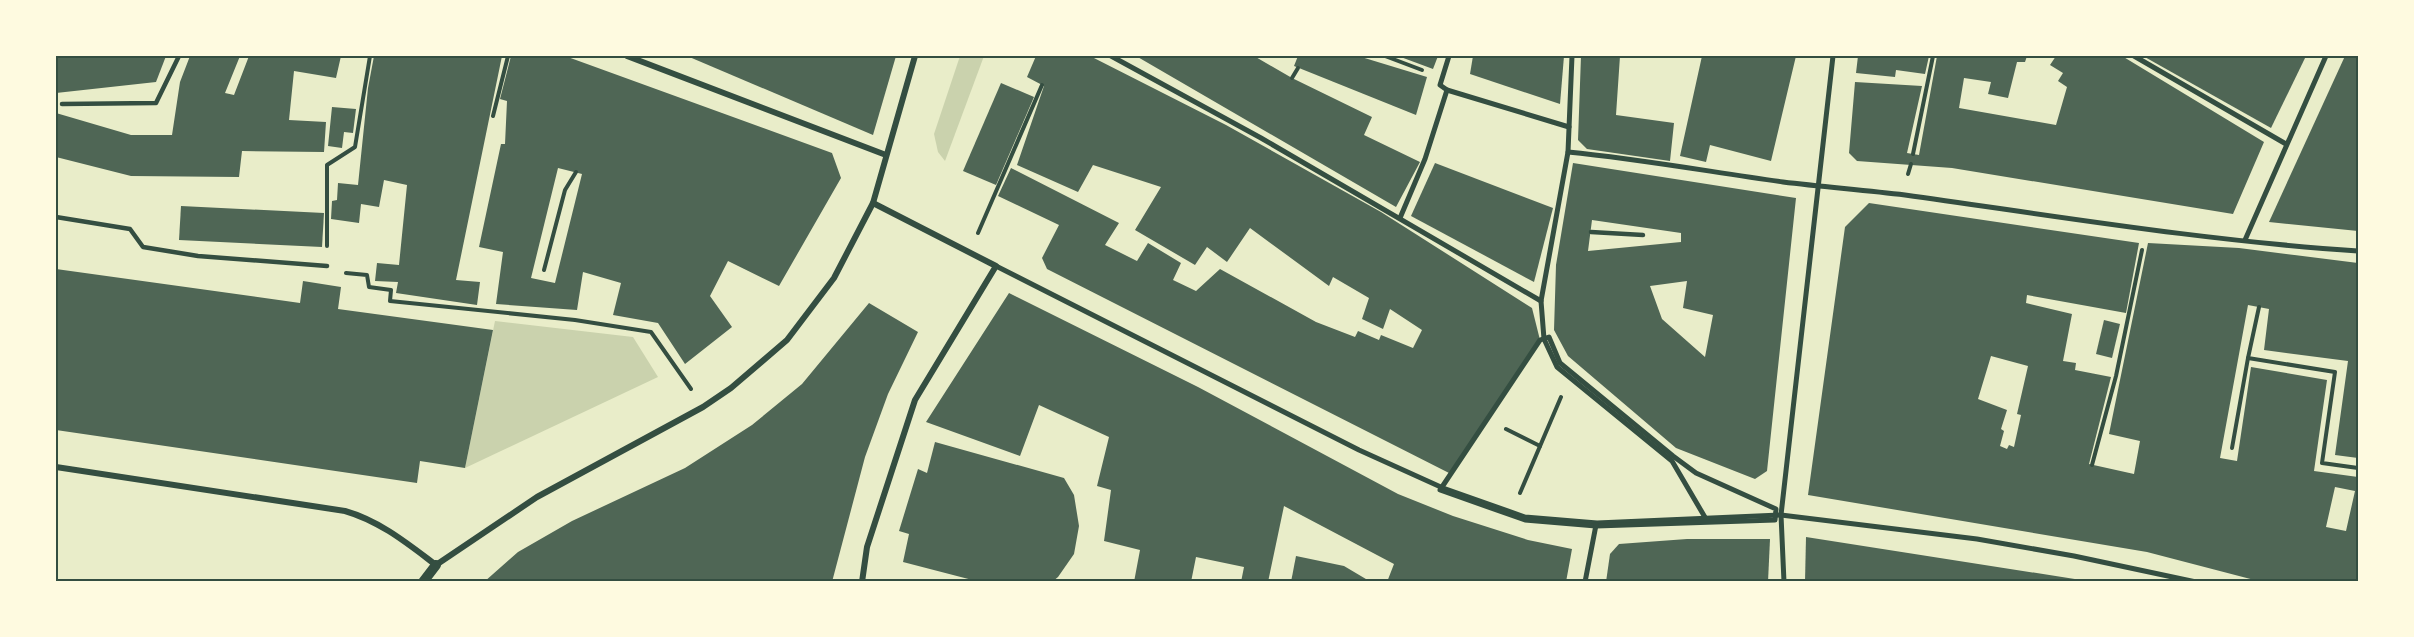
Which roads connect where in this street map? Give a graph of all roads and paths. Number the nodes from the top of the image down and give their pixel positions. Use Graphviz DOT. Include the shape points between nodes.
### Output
graph roads {
  1 [pos="179,56"];
  2 [pos="370,56"];
  3 [pos="508,56"];
  4 [pos="627,56"];
  5 [pos="915,56"];
  6 [pos="1111,56"];
  7 [pos="1385,56"];
  8 [pos="1449,56"];
  9 [pos="1572,56"];
  10 [pos="1833,56"];
  11 [pos="1933,56"];
  12 [pos="2134,56"];
  13 [pos="2326,56"];
  14 [pos="1298,68"];
  15 [pos="1442,77"];
  16 [pos="1292,78"];
  17 [pos="1042,85"];
  18 [pos="1447,90"];
  19 [pos="62,104"];
  20 [pos="493,116"];
  21 [pos="1569,127"];
  22 [pos="2286,144"];
  23 [pos="1568,152"];
  24 [pos="1913,154"];
  25 [pos="886,155"];
  26 [pos="576,172"];
  27 [pos="1819,186"];
  28 [pos="873,203"];
  29 [pos="56,217"];
  30 [pos="1400,218"];
  31 [pos="2146,230"];
  32 [pos="1553,231"];
  33 [pos="1561,231"];
  34 [pos="1591,232"];
  35 [pos="1643,235"];
  36 [pos="2245,240"];
  37 [pos="2358,251"];
  38 [pos="970,253"];
  39 [pos="327,266"];
  40 [pos="996,266"];
  41 [pos="544,270"];
  42 [pos="1541,301"];
  43 [pos="2259,308"];
  44 [pos="1544,339"];
  45 [pos="2248,358"];
  46 [pos="1569,377"];
  47 [pos="703,407"];
  48 [pos="1498,424"];
  49 [pos="1540,446"];
  50 [pos="2232,448"];
  51 [pos="2091,465"];
  52 [pos="56,467"];
  53 [pos="2358,468"];
  54 [pos="1442,487"];
  55 [pos="1512,512"];
  56 [pos="1778,516"];
  57 [pos="1706,519"];
  58 [pos="1596,525"];
  59 [pos="436,565"];
  60 [pos="423,582"];
  61 [pos="862,582"];
  62 [pos="1585,582"];
  63 [pos="1784,582"];
  64 [pos="2196,582"];
  1 -- 19 [label="lane" via="156,103"];
  2 -- 39 [label="path" via="356,147 327,165"];
  3 -- 20 [label="path"];
  4 -- 25 [label="street"];
  5 -- 25 [label="street"];
  6 -- 30 [label="street"];
  7 -- 15 [label="path"];
  8 -- 15 [label="street"];
  9 -- 21 [label="street"];
  10 -- 27 [label="street"];
  11 -- 24 [label="path"];
  12 -- 22 [label="street"];
  13 -- 22 [label="street"];
  14 -- 16 [label="path"];
  15 -- 18 [label="street" via="1440,85"];
  17 -- 38 [label="path"];
  18 -- 21 [label="street"];
  18 -- 30 [label="street" via="1425,159"];
  21 -- 23 [label="street"];
  22 -- 36 [label="street"];
  23 -- 27 [label="street"];
  23 -- 32 [label="street"];
  25 -- 28 [label="street"];
  26 -- 41 [label="path" via="566,190"];
  27 -- 31 [label="street"];
  27 -- 56 [label="street"];
  28 -- 38 [label="street"];
  28 -- 47 [label="street" via="834,278 787,340"];
  29 -- 39 [label="lane" via="130,229 143,246 154,249"];
  30 -- 42 [label="street"];
  31 -- 36 [label="street"];
  31 -- 51 [label="path" via="2115,376"];
  32 -- 33 [label="lane"];
  32 -- 42 [label="street"];
  34 -- 35 [label="lane"];
  36 -- 37 [label="street"];
  38 -- 40 [label="street"];
  39 -- 47 [label="path" via="328,271 367,274 369,288 391,290 390,301 651,332"];
  40 -- 54 [label="street"];
  40 -- 61 [label="street" via="915,400 867,547"];
  42 -- 44 [label="street"];
  43 -- 45 [label="path"];
  44 -- 46 [label="street" via="1557,367"];
  44 -- 54 [label="street"];
  44 -- 56 [label="street" via="1549,337 1560,363 1673,456 1696,473 1776,509"];
  45 -- 50 [label="path"];
  45 -- 53 [label="path" via="2335,372 2322,462"];
  46 -- 49 [label="path"];
  46 -- 57 [label="street" via="1672,461"];
  47 -- 59 [label="street" via="537,497"];
  48 -- 49 [label="path"];
  49 -- 55 [label="path"];
  52 -- 59 [label="street" via="363,516"];
  54 -- 55 [label="street"];
  54 -- 58 [label="street" via="1440,490 1525,520"];
  55 -- 58 [label="street"];
  56 -- 57 [label="street"];
  56 -- 58 [label="street" via="1775,520"];
  56 -- 63 [label="street"];
  56 -- 64 [label="street" via="1977,539"];
  57 -- 58 [label="street"];
  58 -- 62 [label="street"];
  59 -- 60 [label="street"];
}
